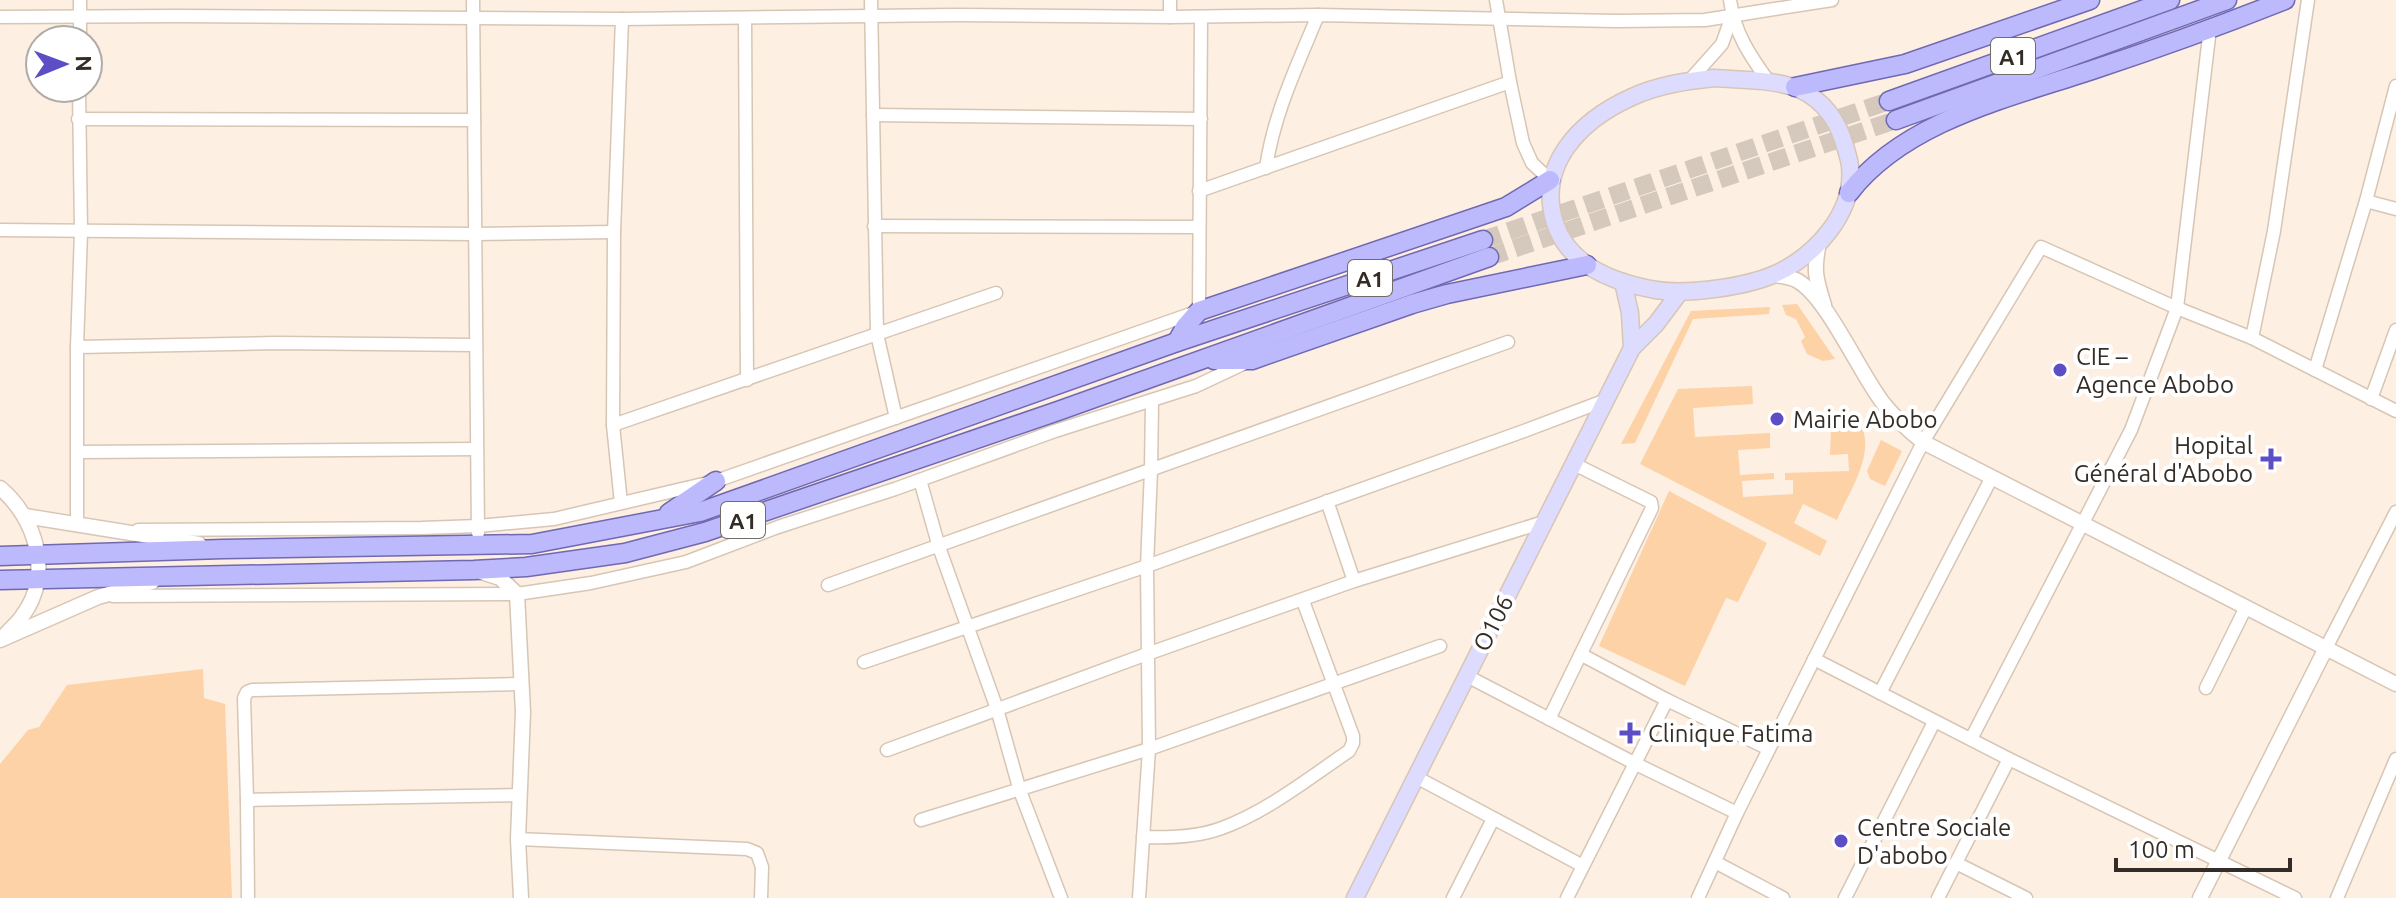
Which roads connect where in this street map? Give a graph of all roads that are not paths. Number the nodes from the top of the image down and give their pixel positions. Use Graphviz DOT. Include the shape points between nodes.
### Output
graph roads {
  1 [pos="80,0"];
  2 [pos="473,0"];
  3 [pos="871,0"];
  4 [pos="1170,0"];
  5 [pos="1496,0"];
  6 [pos="1730,0"];
  7 [pos="1832,0"];
  8 [pos="2090,0"];
  9 [pos="2170,0"];
  10 [pos="2227,0"];
  11 [pos="2285,0"];
  12 [pos="2308,0"];
  13 [pos="1318,15"];
  14 [pos="80,16"];
  15 [pos="871,16"];
  16 [pos="1732,16"];
  17 [pos="0,17"];
  18 [pos="1170,17"];
  19 [pos="1201,17"];
  20 [pos="1499,17"];
  21 [pos="473,18"];
  22 [pos="745,18"];
  23 [pos="622,19"];
  24 [pos="80,24"];
  25 [pos="2210,28"];
  26 [pos="1690,80"];
  27 [pos="1510,82"];
  28 [pos="1769,82"];
  29 [pos="2396,86"];
  30 [pos="1795,87"];
  31 [pos="1889,101"];
  32 [pos="78,104"];
  33 [pos="873,115"];
  34 [pos="78,119"];
  35 [pos="1201,119"];
  36 [pos="474,120"];
  37 [pos="1896,120"];
  38 [pos="1266,168"];
  39 [pos="1550,180"];
  40 [pos="1199,191"];
  41 [pos="1849,193"];
  42 [pos="2366,201"];
  43 [pos="2396,209"];
  44 [pos="874,226"];
  45 [pos="1199,227"];
  46 [pos="0,230"];
  47 [pos="81,232"];
  48 [pos="614,232"];
  49 [pos="475,234"];
  50 [pos="1819,243"];
  51 [pos="1587,265"];
  52 [pos="1774,275"];
  53 [pos="1623,282"];
  54 [pos="1680,292"];
  55 [pos="996,293"];
  56 [pos="2177,308"];
  57 [pos="1199,311"];
  58 [pos="1827,313"];
  59 [pos="2396,330"];
  60 [pos="877,334"];
  61 [pos="2252,338"];
  62 [pos="1177,342"];
  63 [pos="1508,342"];
  64 [pos="476,345"];
  65 [pos="77,347"];
  66 [pos="1632,348"];
  67 [pos="1203,360"];
  68 [pos="1252,360"];
  69 [pos="2315,370"];
  70 [pos="747,380"];
  71 [pos="2371,399"];
  72 [pos="1606,400"];
  73 [pos="1152,401"];
  74 [pos="2396,411"];
  75 [pos="896,418"];
  76 [pos="613,425"];
  77 [pos="1923,442"];
  78 [pos="477,449"];
  79 [pos="78,452"];
  80 [pos="1574,464"];
  81 [pos="1151,470"];
  82 [pos="1992,477"];
  83 [pos="920,480"];
  84 [pos="716,481"];
  85 [pos="0,488"];
  86 [pos="1327,501"];
  87 [pos="621,503"];
  88 [pos="2396,512"];
  89 [pos="25,516"];
  90 [pos="656,521"];
  91 [pos="1544,522"];
  92 [pos="2082,523"];
  93 [pos="77,524"];
  94 [pos="478,526"];
  95 [pos="116,530"];
  96 [pos="480,546"];
  97 [pos="939,547"];
  98 [pos="223,549"];
  99 [pos="0,556"];
  100 [pos="38,556"];
  101 [pos="1147,566"];
  102 [pos="474,570"];
  103 [pos="175,576"];
  104 [pos="0,580"];
  105 [pos="37,580"];
  106 [pos="1354,581"];
  107 [pos="828,585"];
  108 [pos="517,594"];
  109 [pos="98,597"];
  110 [pos="1303,601"];
  111 [pos="2246,607"];
  112 [pos="968,627"];
  113 [pos="0,640"];
  114 [pos="1440,646"];
  115 [pos="2326,648"];
  116 [pos="1147,654"];
  117 [pos="1582,655"];
  118 [pos="1814,659"];
  119 [pos="864,662"];
  120 [pos="1467,676"];
  121 [pos="1334,682"];
  122 [pos="522,684"];
  123 [pos="2396,684"];
  124 [pos="2206,688"];
  125 [pos="1880,693"];
  126 [pos="1667,700"];
  127 [pos="997,709"];
  128 [pos="1549,719"];
  129 [pos="1934,722"];
  130 [pos="1971,739"];
  131 [pos="1149,749"];
  132 [pos="1769,749"];
  133 [pos="887,750"];
  134 [pos="2009,759"];
  135 [pos="2396,759"];
  136 [pos="1636,764"];
  137 [pos="1416,777"];
  138 [pos="1020,791"];
  139 [pos="520,795"];
  140 [pos="247,800"];
  141 [pos="1737,813"];
  142 [pos="1493,819"];
  143 [pos="921,820"];
  144 [pos="1143,837"];
  145 [pos="518,839"];
  146 [pos="1715,862"];
  147 [pos="2217,862"];
  148 [pos="1956,863"];
  149 [pos="1583,866"];
  150 [pos="248,898"];
  151 [pos="521,898"];
  152 [pos="761,898"];
  153 [pos="1061,898"];
  154 [pos="1139,898"];
  155 [pos="1355,898"];
  156 [pos="1453,898"];
  157 [pos="1567,898"];
  158 [pos="1698,898"];
  159 [pos="1783,898"];
  160 [pos="1845,898"];
  161 [pos="1938,898"];
  162 [pos="2026,898"];
  163 [pos="2200,898"];
  164 [pos="2295,898"];
  165 [pos="2337,898"];
  1 -- 14 [label="street"];
  2 -- 21 [label="street"];
  3 -- 15 [label="street"];
  4 -- 18 [label="street"];
  5 -- 20 [label="street"];
  6 -- 16 [label="street"];
  7 -- 16 [label="street"];
  8 -- 30 [label="main road" via="1905,64"];
  9 -- 31 [label="main road, A1"];
  10 -- 37 [label="main road, A1"];
  11 -- 25 [label="main road"];
  12 -- 61 [label="street" via="2274,231"];
  13 -- 19 [label="street"];
  13 -- 20 [label="street"];
  13 -- 38 [label="street" via="1282,102"];
  14 -- 17 [label="street"];
  14 -- 21 [label="street"];
  14 -- 24 [label="street"];
  15 -- 18 [label="street"];
  15 -- 22 [label="street"];
  15 -- 33 [label="street"];
  16 -- 20 [label="street" via="1616,21"];
  16 -- 26 [label="street" via="1722,44"];
  16 -- 28 [label="street"];
  18 -- 19 [label="street"];
  19 -- 35 [label="street"];
  20 -- 27 [label="street"];
  21 -- 23 [label="street"];
  21 -- 36 [label="street"];
  22 -- 23 [label="street"];
  22 -- 70 [label="street"];
  23 -- 48 [label="street"];
  25 -- 41 [label="main road" via="1949,119 1877,162"];
  25 -- 56 [label="street"];
  26 -- 28 [label="main road"];
  26 -- 39 [label="main road" via="1631,97 1602,115 1563,152"];
  27 -- 38 [label="street"];
  27 -- 39 [label="street" via="1526,154"];
  28 -- 30 [label="main road"];
  29 -- 42 [label="street"];
  30 -- 41 [label="main road" via="1819,102 1839,129 1850,167"];
  32 -- 34 [label="street"];
  33 -- 35 [label="street"];
  33 -- 44 [label="street"];
  34 -- 36 [label="street"];
  34 -- 47 [label="street"];
  35 -- 40 [label="street"];
  36 -- 49 [label="street"];
  38 -- 40 [label="street"];
  39 -- 51 [label="main road" via="1557,229 1566,247"];
  39 -- 57 [label="main road" via="1506,207"];
  40 -- 45 [label="street"];
  41 -- 50 [label="main road"];
  42 -- 43 [label="street"];
  42 -- 69 [label="street"];
  44 -- 45 [label="street"];
  44 -- 60 [label="street"];
  45 -- 57 [label="street"];
  46 -- 47 [label="street"];
  47 -- 49 [label="street"];
  47 -- 65 [label="street"];
  48 -- 49 [label="street"];
  48 -- 76 [label="street"];
  49 -- 64 [label="street"];
  50 -- 52 [label="main road"];
  50 -- 58 [label="street" via="1815,278"];
  51 -- 53 [label="main road"];
  51 -- 68 [label="main road" via="1447,294"];
  52 -- 54 [label="main road"];
  52 -- 58 [label="street" via="1798,281"];
  53 -- 54 [label="main road"];
  53 -- 66 [label="main road"];
  54 -- 66 [label="main road, O106"];
  55 -- 60 [label="street"];
  56 -- 61 [label="street"];
  56 -- 77 [label="street" via="2041,247"];
  56 -- 92 [label="street" via="2131,430"];
  57 -- 62 [label="main road"];
  57 -- 75 [label="street"];
  58 -- 77 [label="street" via="1883,404"];
  59 -- 71 [label="street"];
  60 -- 70 [label="street"];
  60 -- 75 [label="street"];
  61 -- 69 [label="street"];
  62 -- 67 [label="main road, A1" via="1486,248"];
  62 -- 90 [label="main road, A1" via="715,507"];
  63 -- 81 [label="street"];
  64 -- 65 [label="street"];
  64 -- 78 [label="street"];
  65 -- 79 [label="street"];
  66 -- 72 [label="main road, O106"];
  67 -- 68 [label="main road"];
  67 -- 102 [label="main road, A1" via="705,532 625,553"];
  68 -- 73 [label="street"];
  69 -- 71 [label="street"];
  70 -- 76 [label="street"];
  71 -- 74 [label="street"];
  72 -- 80 [label="main road, O106"];
  72 -- 86 [label="street"];
  73 -- 81 [label="street"];
  73 -- 83 [label="street"];
  75 -- 84 [label="street"];
  76 -- 87 [label="street"];
  77 -- 82 [label="street"];
  77 -- 118 [label="street"];
  78 -- 79 [label="street"];
  78 -- 94 [label="street"];
  79 -- 93 [label="street"];
  80 -- 91 [label="main road, O106"];
  80 -- 117 [label="street" via="1652,505"];
  81 -- 97 [label="street"];
  81 -- 101 [label="street"];
  82 -- 92 [label="street"];
  82 -- 125 [label="street"];
  83 -- 97 [label="street"];
  83 -- 108 [label="street" via="686,562"];
  84 -- 87 [label="street"];
  84 -- 90 [label="main road"];
  85 -- 89 [label="street"];
  86 -- 101 [label="street"];
  86 -- 106 [label="street"];
  87 -- 94 [label="street" via="554,519"];
  88 -- 115 [label="street"];
  89 -- 93 [label="street"];
  89 -- 100 [label="street"];
  90 -- 96 [label="main road, A1" via="532,544"];
  91 -- 106 [label="street"];
  91 -- 120 [label="main road, O106"];
  92 -- 111 [label="street"];
  92 -- 130 [label="street"];
  93 -- 95 [label="street"];
  94 -- 95 [label="street"];
  94 -- 96 [label="street"];
  95 -- 98 [label="street"];
  96 -- 98 [label="main road, A1"];
  97 -- 107 [label="street"];
  97 -- 112 [label="street"];
  98 -- 100 [label="main road, A1"];
  99 -- 100 [label="main road"];
  100 -- 105 [label="street"];
  101 -- 112 [label="street"];
  101 -- 116 [label="street"];
  102 -- 103 [label="main road, A1"];
  102 -- 108 [label="street" via="500,578"];
  103 -- 105 [label="main road, A1"];
  103 -- 109 [label="street"];
  104 -- 105 [label="main road"];
  105 -- 113 [label="street" via="24,614"];
  106 -- 110 [label="street"];
  108 -- 109 [label="street"];
  108 -- 122 [label="street"];
  109 -- 113 [label="street"];
  110 -- 116 [label="street"];
  110 -- 121 [label="street"];
  111 -- 115 [label="street"];
  111 -- 124 [label="street"];
  112 -- 119 [label="street"];
  112 -- 127 [label="street"];
  114 -- 121 [label="street"];
  115 -- 123 [label="street"];
  115 -- 147 [label="street"];
  116 -- 127 [label="street"];
  116 -- 131 [label="street"];
  117 -- 126 [label="street"];
  117 -- 128 [label="street"];
  118 -- 125 [label="street"];
  118 -- 132 [label="street"];
  120 -- 128 [label="street"];
  120 -- 137 [label="main road, O106"];
  121 -- 131 [label="street"];
  121 -- 144 [label="street" via="1353,736 1349,751 1220,829"];
  122 -- 139 [label="street"];
  122 -- 140 [label="street" via="247,692"];
  125 -- 129 [label="street"];
  126 -- 132 [label="street"];
  126 -- 136 [label="street"];
  127 -- 133 [label="street"];
  127 -- 138 [label="street"];
  128 -- 136 [label="street"];
  129 -- 130 [label="street"];
  129 -- 160 [label="street"];
  130 -- 134 [label="street"];
  131 -- 138 [label="street"];
  131 -- 144 [label="street"];
  132 -- 141 [label="street"];
  134 -- 147 [label="street"];
  134 -- 148 [label="street"];
  135 -- 165 [label="street"];
  136 -- 141 [label="street"];
  136 -- 149 [label="street"];
  137 -- 142 [label="street"];
  137 -- 155 [label="main road, O106"];
  138 -- 143 [label="street"];
  138 -- 153 [label="street"];
  139 -- 140 [label="street"];
  139 -- 145 [label="street"];
  140 -- 150 [label="street"];
  141 -- 146 [label="street"];
  142 -- 149 [label="street"];
  142 -- 156 [label="street"];
  144 -- 154 [label="street"];
  145 -- 151 [label="street"];
  145 -- 152 [label="street" via="747,849 757,853 762,867"];
  146 -- 158 [label="street"];
  146 -- 159 [label="street"];
  147 -- 163 [label="street"];
  147 -- 164 [label="street"];
  148 -- 161 [label="street"];
  148 -- 162 [label="street"];
  149 -- 157 [label="street"];
}
